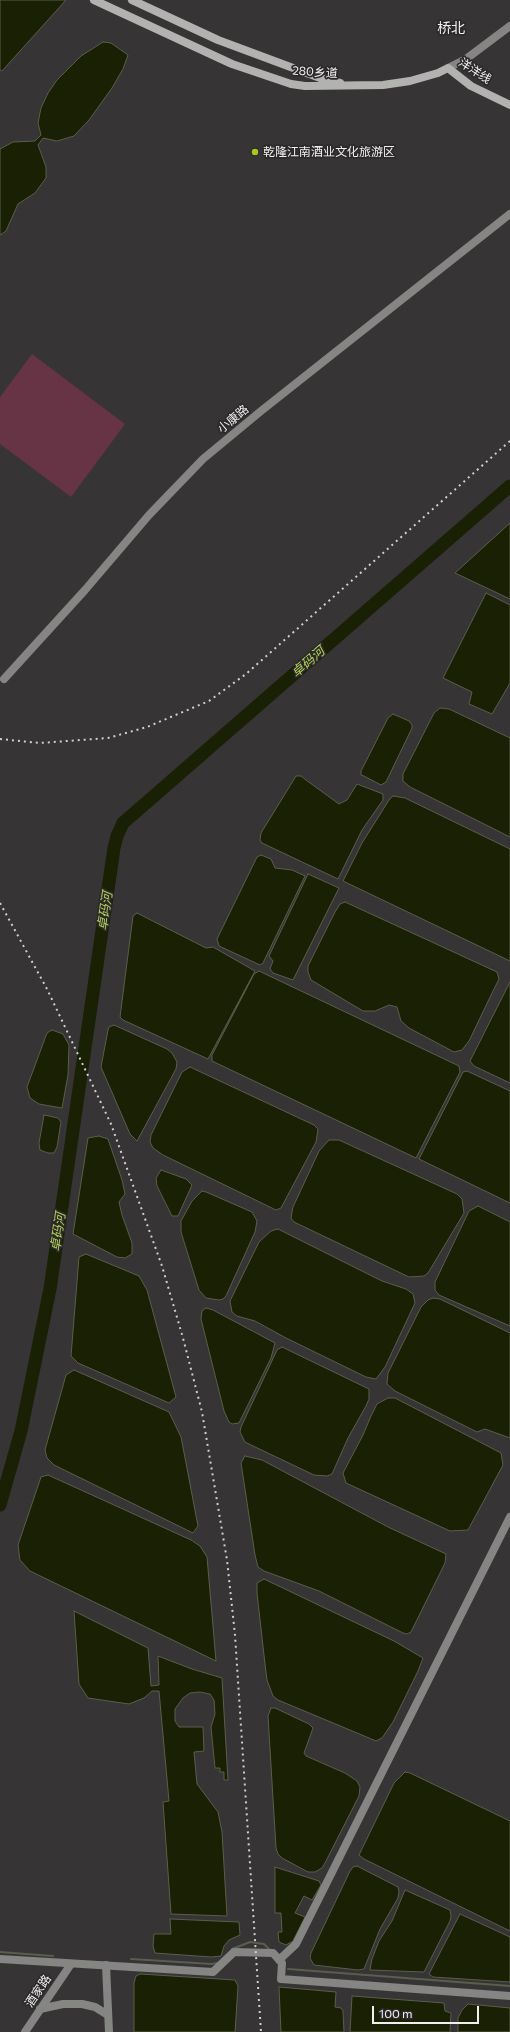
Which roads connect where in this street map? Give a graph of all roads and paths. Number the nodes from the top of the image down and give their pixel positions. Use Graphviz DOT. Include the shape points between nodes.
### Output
graph roads {
  1 [pos="95,0"];
  2 [pos="132,0"];
  3 [pos="510,26"];
  4 [pos="448,68"];
  5 [pos="353,86"];
  6 [pos="510,105"];
  7 [pos="510,214"];
  8 [pos="4,678"];
  9 [pos="510,1517"];
  10 [pos="0,1959"];
  11 [pos="278,1960"];
  12 [pos="71,1964"];
  13 [pos="106,1965"];
  14 [pos="510,1996"];
  15 [pos="40,2009"];
  16 [pos="108,2015"];
  17 [pos="25,2032"];
  18 [pos="109,2032"];
  1 -- 5 [label="main road, 280乡道" via="232,64 281,81 305,86"];
  2 -- 5 [label="main road" via="218,40 320,78"];
  3 -- 4 [label="street, 280乡道" via="466,59"];
  4 -- 5 [label="main road, 280乡道" via="410,81"];
  4 -- 6 [label="main road, 洋洋线" via="471,86"];
  7 -- 8 [label="street, 小康路" via="203,460 149,515 85,590"];
  9 -- 11 [label="street" via="296,1944"];
  10 -- 12 [label="street"];
  11 -- 13 [label="street" via="273,1953 234,1952 212,1972"];
  11 -- 14 [label="street" via="282,1963 281,1979"];
  12 -- 13 [label="street"];
  12 -- 15 [label="street, 酒家路"];
  13 -- 16 [label="street"];
  15 -- 16 [label="street" via="63,2004 82,2004 95,2007"];
  15 -- 17 [label="street, 酒家路"];
  16 -- 18 [label="street"];
}
